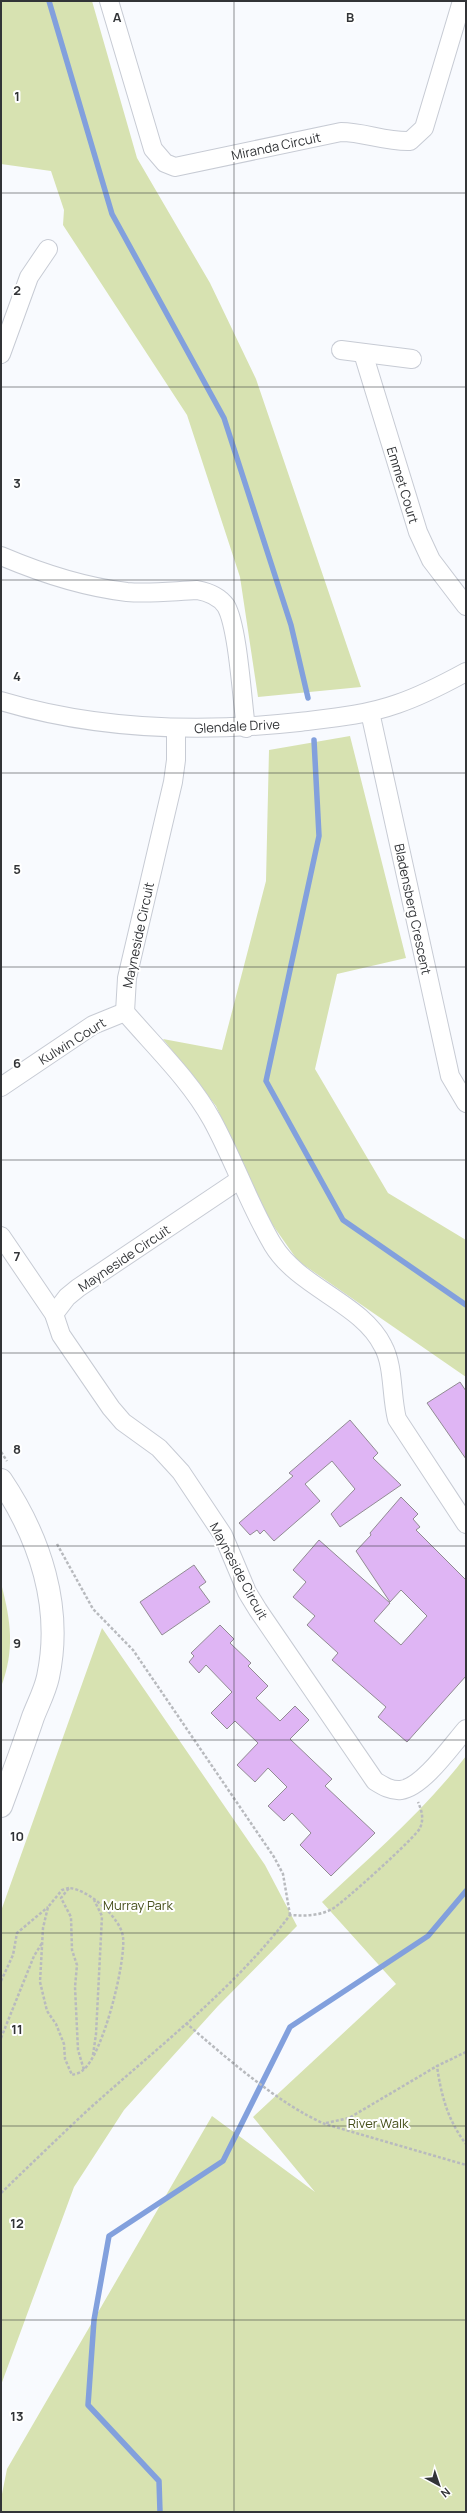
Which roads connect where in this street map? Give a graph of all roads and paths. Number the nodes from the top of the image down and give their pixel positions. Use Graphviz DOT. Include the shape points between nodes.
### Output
graph roads {
  1 [pos="109,1"];
  2 [pos="462,1"];
  3 [pos="48,249"];
  4 [pos="341,350"];
  5 [pos="364,353"];
  6 [pos="1,354"];
  7 [pos="412,359"];
  8 [pos="1,556"];
  9 [pos="466,606"];
  10 [pos="466,672"];
  11 [pos="1,701"];
  12 [pos="370,712"];
  13 [pos="176,728"];
  14 [pos="246,728"];
  15 [pos="125,1012"];
  16 [pos="1,1087"];
  17 [pos="466,1103"];
  18 [pos="239,1180"];
  19 [pos="1,1236"];
  20 [pos="54,1314"];
  21 [pos="1,1452"];
  22 [pos="5,1472"];
  23 [pos="466,1524"];
  24 [pos="56,1540"];
  25 [pos="466,1729"];
  26 [pos="412,1786"];
  27 [pos="1,1806"];
  28 [pos="69,1888"];
  29 [pos="93,1898"];
  30 [pos="48,1907"];
  31 [pos="290,1915"];
  32 [pos="42,1942"];
  33 [pos="1,1981"];
  34 [pos="186,2023"];
  35 [pos="1,2038"];
  36 [pos="466,2052"];
  37 [pos="93,2057"];
  38 [pos="437,2066"];
  39 [pos="84,2070"];
  40 [pos="325,2124"];
  41 [pos="466,2144"];
  42 [pos="466,2165"];
  43 [pos="1,2193"];
  1 -- 2 [label="street, Miranda Circuit" via="153,149 165,163 175,167 341,132 410,141 424,128"];
  3 -- 6 [label="street" via="29,277"];
  4 -- 5 [label="street"];
  5 -- 7 [label="street"];
  5 -- 9 [label="street, Emmet Court" via="418,532 432,560"];
  8 -- 14 [label="street" via="42,573 101,587 127,592 197,590 208,592 218,598 231,617"];
  10 -- 12 [label="street, Glendale Drive" via="423,694"];
  11 -- 13 [label="street, Glendale Drive" via="38,712 83,720"];
  12 -- 14 [label="street, Glendale Drive"];
  12 -- 17 [label="street, Bladensberg Crescent" via="450,1076"];
  13 -- 14 [label="street, Glendale Drive"];
  13 -- 15 [label="street, Mayneside Circuit" via="173,782 127,978"];
  15 -- 16 [label="street, Kulwin Court" via="93,1025"];
  15 -- 18 [label="street" via="190,1088 212,1120"];
  18 -- 20 [label="street, Mayneside Circuit" via="78,1288"];
  18 -- 23 [label="street" via="284,1261 362,1320 383,1345 389,1360 397,1419"];
  19 -- 20 [label="street, Mayneside Circuit"];
  20 -- 26 [label="street, Mayneside Circuit" via="61,1335 111,1408 123,1422 159,1448 181,1472 223,1535 247,1592 258,1610 375,1781 387,1788 401,1790"];
  21 -- 22 [label="path"];
  22 -- 27 [label="street" via="42,1560 50,1598 53,1637 48,1678"];
  24 -- 31 [label="path" via="93,1609 133,1650 274,1858 283,1874"];
  25 -- 26 [label="street"];
  26 -- 31 [label="path" via="423,1818 415,1836 334,1908 308,1916"];
  28 -- 29 [label="path" via="80,1889"];
  28 -- 30 [label="path" via="62,1890"];
  28 -- 39 [label="path" via="61,1898 71,1917 72,1950 77,1965 78,2050"];
  29 -- 37 [label="path" via="102,1916"];
  29 -- 37 [label="path" via="110,1914 123,1935 123,1953 103,2040"];
  30 -- 32 [label="path" via="42,1928"];
  30 -- 33 [label="path" via="17,1933 13,1955"];
  31 -- 34 [label="path" via="269,1944"];
  32 -- 35 [label="path"];
  32 -- 39 [label="path" via="40,1982 47,2011 56,2024 64,2044 65,2059 72,2075"];
  34 -- 40 [label="path" via="295,2109"];
  34 -- 43 [label="path" via="164,2046 90,2109"];
  36 -- 38 [label="path"];
  37 -- 39 [label="path"];
  38 -- 40 [label="path" via="349,2118"];
  38 -- 41 [label="path" via="441,2096"];
  40 -- 42 [label="path"];
}
